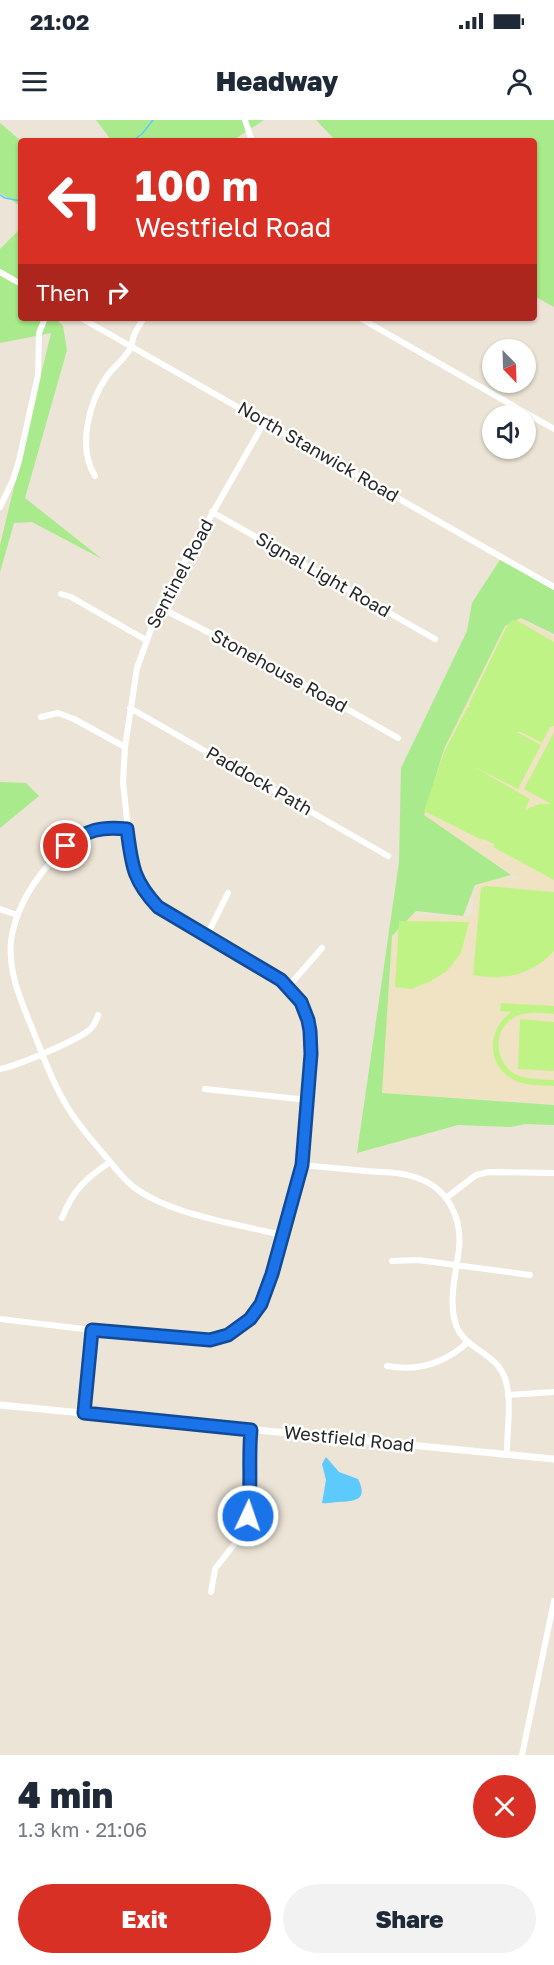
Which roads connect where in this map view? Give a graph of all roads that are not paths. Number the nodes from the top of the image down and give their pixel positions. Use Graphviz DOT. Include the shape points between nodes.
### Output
graph roads {
  1 [pos="244,120"];
  2 [pos="251,138"];
  3 [pos="0,272"];
  4 [pos="18,282"];
  5 [pos="44,321"];
  6 [pos="86,321"];
  7 [pos="142,321"];
  8 [pos="365,321"];
  9 [pos="132,346"];
  10 [pos="265,421"];
  11 [pos="554,429"];
  12 [pos="95,476"];
  13 [pos="0,507"];
  14 [pos="212,512"];
  15 [pos="554,587"];
  16 [pos="61,594"];
  17 [pos="159,607"];
  18 [pos="435,639"];
  19 [pos="146,640"];
  20 [pos="130,708"];
  21 [pos="41,717"];
  22 [pos="398,738"];
  23 [pos="125,747"];
  24 [pos="127,829"];
  25 [pos="388,855"];
  26 [pos="228,893"];
  27 [pos="0,909"];
  28 [pos="17,915"];
  29 [pos="206,937"];
  30 [pos="322,948"];
  31 [pos="288,987"];
  32 [pos="98,1015"];
  33 [pos="43,1054"];
  34 [pos="0,1069"];
  35 [pos="205,1089"];
  36 [pos="308,1100"];
  37 [pos="110,1162"];
  38 [pos="302,1165"];
  39 [pos="554,1173"];
  40 [pos="446,1198"];
  41 [pos="62,1218"];
  42 [pos="282,1235"];
  43 [pos="392,1261"];
  44 [pos="457,1264"];
  45 [pos="530,1275"];
  46 [pos="0,1319"];
  47 [pos="92,1330"];
  48 [pos="468,1342"];
  49 [pos="387,1366"];
  50 [pos="554,1392"];
  51 [pos="508,1395"];
  52 [pos="0,1405"];
  53 [pos="84,1413"];
  54 [pos="251,1430"];
  55 [pos="507,1455"];
  56 [pos="554,1459"];
  57 [pos="211,1592"];
  58 [pos="554,1601"];
  59 [pos="522,1755"];
  1 -- 2 [label="street"];
  3 -- 4 [label="street"];
  5 -- 13 [label="street" via="39,333 38,375 19,461"];
  6 -- 9 [label="street, North Stanwick Road"];
  7 -- 9 [label="street"];
  8 -- 11 [label="street"];
  9 -- 10 [label="street, North Stanwick Road"];
  9 -- 12 [label="street" via="95,396 85,439 89,466"];
  10 -- 14 [label="street, Sentinel Road"];
  10 -- 15 [label="street, North Stanwick Road"];
  14 -- 17 [label="street, Sentinel Road"];
  14 -- 18 [label="street, Signal Light Road"];
  16 -- 19 [label="street"];
  17 -- 19 [label="street, Sentinel Road"];
  17 -- 22 [label="street, Stonehouse Road"];
  19 -- 20 [label="street, Sentinel Road"];
  20 -- 23 [label="street, Sentinel Road"];
  20 -- 25 [label="street, Paddock Path"];
  21 -- 23 [label="street" via="58,713"];
  23 -- 24 [label="street, Sentinel Road"];
  24 -- 28 [label="street" via="91,830 66,846 36,880"];
  24 -- 29 [label="street, Sentinel Road" via="132,867 144,892 166,914"];
  26 -- 29 [label="street"];
  27 -- 28 [label="street"];
  28 -- 33 [label="street" via="11,940 12,973"];
  29 -- 31 [label="street, Sentinel Road"];
  30 -- 31 [label="street"];
  31 -- 36 [label="street, Sentinel Road" via="301,1002 310,1031"];
  32 -- 33 [label="street" via="88,1031"];
  33 -- 34 [label="street"];
  33 -- 37 [label="street" via="67,1107"];
  35 -- 36 [label="street"];
  36 -- 38 [label="street, Sentinel Road"];
  37 -- 41 [label="street" via="76,1189"];
  37 -- 42 [label="street" via="136,1189 159,1202"];
  38 -- 40 [label="street" via="418,1178"];
  38 -- 42 [label="street, Sentinel Road"];
  39 -- 40 [label="street" via="476,1175"];
  40 -- 44 [label="street" via="459,1228"];
  42 -- 47 [label="street, Sentinel Road" via="261,1304 244,1326 228,1335 200,1340"];
  43 -- 44 [label="street"];
  44 -- 45 [label="street"];
  44 -- 48 [label="street" via="452,1311 457,1328"];
  46 -- 47 [label="street, Sentinel Road"];
  47 -- 53 [label="street"];
  48 -- 49 [label="street" via="443,1361 427,1366"];
  48 -- 51 [label="street" via="498,1365 505,1376"];
  50 -- 51 [label="street"];
  51 -- 55 [label="street"];
  52 -- 53 [label="street, Westfield Road"];
  53 -- 54 [label="street, Westfield Road"];
  54 -- 55 [label="street, Westfield Road"];
  54 -- 57 [label="street" via="248,1516 239,1538 215,1569"];
  55 -- 56 [label="street, Westfield Road"];
  58 -- 59 [label="street"];
}
